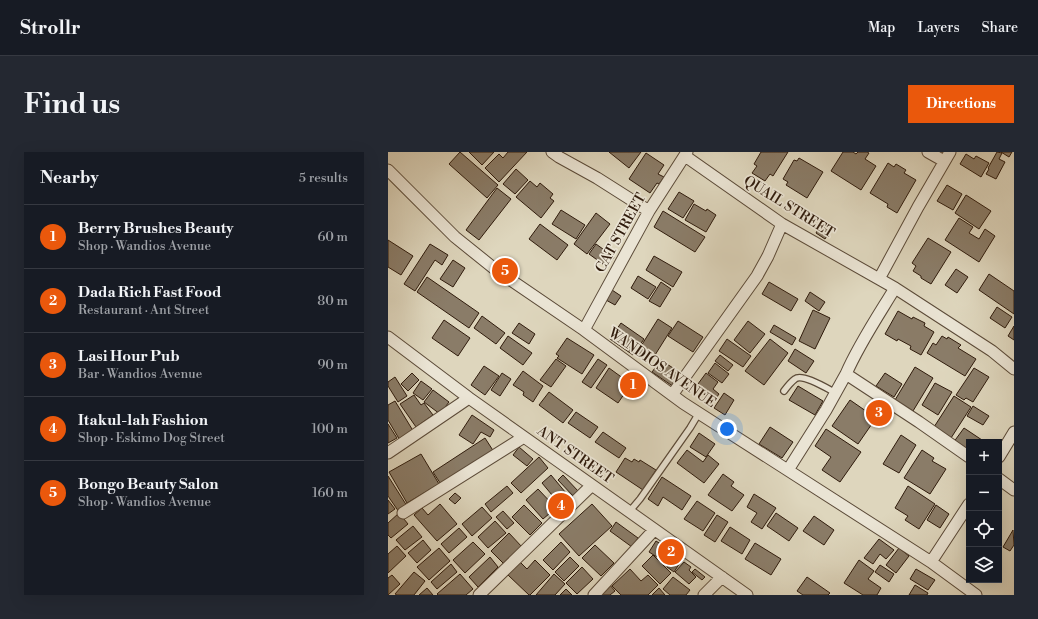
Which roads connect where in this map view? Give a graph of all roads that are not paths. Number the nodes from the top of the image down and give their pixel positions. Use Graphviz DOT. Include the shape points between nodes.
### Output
graph roads {
  1 [pos="552,152"];
  2 [pos="928,152"];
  3 [pos="686,154"];
  4 [pos="947,157"];
  5 [pos="388,170"];
  6 [pos="649,211"];
  7 [pos="782,224"];
  8 [pos="879,279"];
  9 [pos="895,288"];
  10 [pos="584,330"];
  11 [pos="389,338"];
  12 [pos="1014,369"];
  13 [pos="846,374"];
  14 [pos="784,391"];
  15 [pos="836,393"];
  16 [pos="672,394"];
  17 [pos="469,398"];
  18 [pos="699,413"];
  19 [pos="1014,432"];
  20 [pos="524,437"];
  21 [pos="1002,452"];
  22 [pos="388,453"];
  23 [pos="966,455"];
  24 [pos="788,470"];
  25 [pos="1002,481"];
  26 [pos="592,485"];
  27 [pos="1014,490"];
  28 [pos="966,509"];
  29 [pos="629,512"];
  30 [pos="403,513"];
  31 [pos="654,530"];
  32 [pos="931,562"];
  33 [pos="722,577"];
  34 [pos="479,595"];
  35 [pos="594,595"];
  36 [pos="704,595"];
  37 [pos="747,595"];
  38 [pos="976,595"];
  1 -- 6 [label="street"];
  2 -- 4 [label="street"];
  3 -- 6 [label="street, CAT STREET"];
  3 -- 7 [label="street, QUAIL STREET"];
  4 -- 8 [label="street"];
  5 -- 10 [label="street, WANDIOS AVENUE" via="455,237 492,267"];
  6 -- 10 [label="street, CAT STREET"];
  7 -- 8 [label="street, QUAIL STREET"];
  7 -- 16 [label="street" via="757,276"];
  8 -- 9 [label="street, QUAIL STREET"];
  9 -- 12 [label="street, QUAIL STREET" via="992,351"];
  9 -- 13 [label="street" via="861,343"];
  10 -- 16 [label="street, WANDIOS AVENUE"];
  11 -- 17 [label="street, ANT STREET"];
  13 -- 15 [label="street"];
  13 -- 23 [label="street"];
  14 -- 15 [label="lane" via="798,377"];
  15 -- 24 [label="street"];
  16 -- 18 [label="street, WANDIOS AVENUE"];
  17 -- 20 [label="street, ANT STREET"];
  17 -- 22 [label="street"];
  18 -- 24 [label="street, WANDIOS AVENUE"];
  18 -- 29 [label="lane"];
  19 -- 21 [label="street"];
  20 -- 26 [label="street, ANT STREET"];
  20 -- 30 [label="street"];
  24 -- 32 [label="street, WANDIOS AVENUE"];
  25 -- 27 [label="street"];
  26 -- 29 [label="street, ANT STREET"];
  26 -- 34 [label="street"];
  28 -- 32 [label="street"];
  29 -- 31 [label="street, ANT STREET"];
  31 -- 33 [label="street, ANT STREET"];
  31 -- 35 [label="street"];
  32 -- 38 [label="street, WANDIOS AVENUE"];
  33 -- 36 [label="street"];
  33 -- 37 [label="street, ANT STREET"];
}
